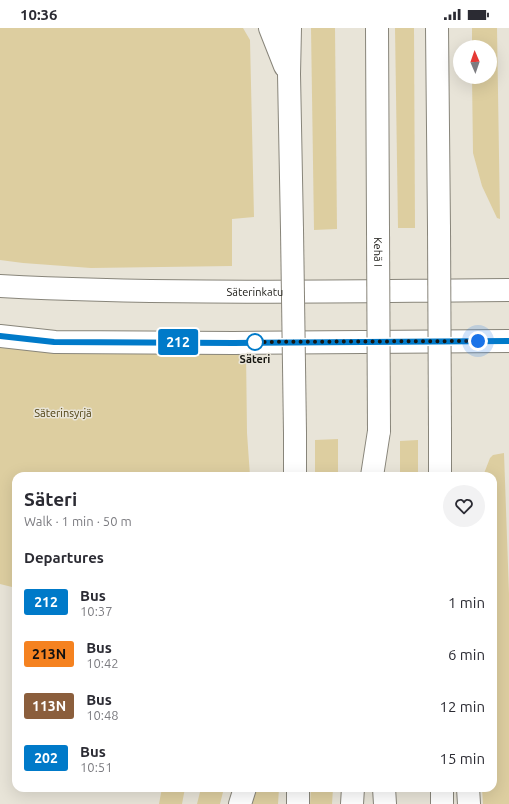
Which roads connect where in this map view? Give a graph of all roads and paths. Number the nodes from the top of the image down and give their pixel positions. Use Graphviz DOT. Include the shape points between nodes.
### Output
graph roads {
  1 [pos="270,28"];
  2 [pos="290,28"];
  3 [pos="376,28"];
  4 [pos="437,28"];
  5 [pos="289,74"];
  6 [pos="0,286"];
  7 [pos="509,290"];
  8 [pos="0,336"];
  9 [pos="509,341"];
  10 [pos="379,431"];
  11 [pos="295,472"];
  12 [pos="373,472"];
  13 [pos="380,472"];
  14 [pos="440,472"];
  15 [pos="244,792"];
  16 [pos="298,792"];
  17 [pos="353,792"];
  18 [pos="384,792"];
  19 [pos="442,792"];
  20 [pos="468,792"];
  21 [pos="240,804"];
  22 [pos="298,804"];
  23 [pos="352,804"];
  24 [pos="385,804"];
  25 [pos="442,804"];
  26 [pos="469,804"];
  1 -- 5 [label="main road"];
  2 -- 5 [label="main road"];
  3 -- 10 [label="main road, Kehä I, bridge"];
  4 -- 14 [label="main road, bridge"];
  5 -- 11 [label="main road, bridge"];
  6 -- 7 [label="main road, Säterinkatu" via="236,292"];
  8 -- 9 [label="main road" via="62,342"];
  10 -- 12 [label="main road"];
  10 -- 13 [label="main road, Kehä I"];
  15 -- 21 [label="main road"];
  16 -- 22 [label="main road"];
  17 -- 23 [label="main road"];
  18 -- 24 [label="main road"];
  19 -- 25 [label="main road"];
  20 -- 26 [label="main road"];
}
